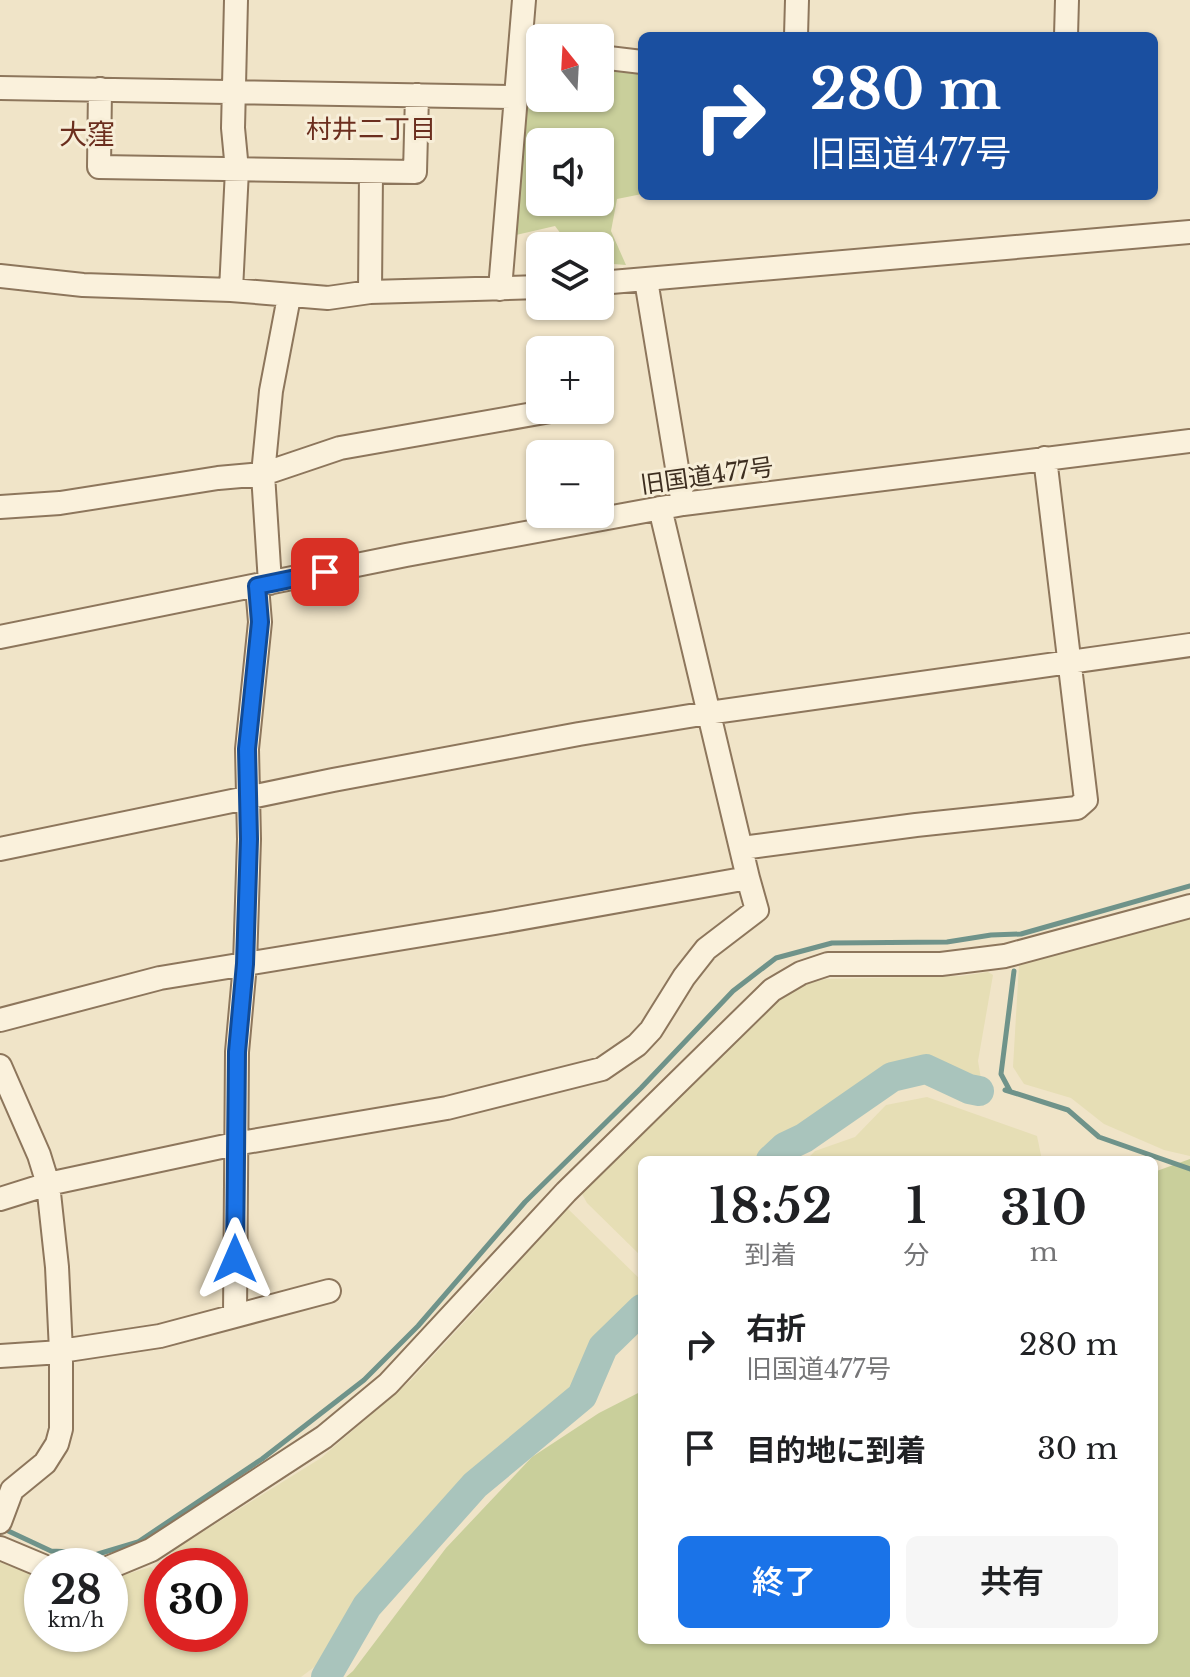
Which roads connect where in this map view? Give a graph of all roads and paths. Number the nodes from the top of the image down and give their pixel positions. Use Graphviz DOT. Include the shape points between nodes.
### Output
graph roads {
  1 [pos="236,0"];
  2 [pos="524,0"];
  3 [pos="797,0"];
  4 [pos="1067,0"];
  5 [pos="526,24"];
  6 [pos="796,32"];
  7 [pos="1066,32"];
  8 [pos="526,59"];
  9 [pos="614,59"];
  10 [pos="638,62"];
  11 [pos="0,88"];
  12 [pos="100,89"];
  13 [pos="232,92"];
  14 [pos="417,95"];
  15 [pos="514,97"];
  16 [pos="237,170"];
  17 [pos="371,172"];
  18 [pos="1190,232"];
  19 [pos="0,276"];
  20 [pos="646,280"];
  21 [pos="614,282"];
  22 [pos="526,288"];
  23 [pos="500,289"];
  24 [pos="231,290"];
  25 [pos="370,292"];
  26 [pos="289,297"];
  27 [pos="526,415"];
  28 [pos="1190,441"];
  29 [pos="1045,458"];
  30 [pos="263,474"];
  31 [pos="683,504"];
  32 [pos="0,507"];
  33 [pos="660,508"];
  34 [pos="264,584"];
  35 [pos="0,637"];
  36 [pos="1190,645"];
  37 [pos="1071,662"];
  38 [pos="708,713"];
  39 [pos="246,798"];
  40 [pos="742,848"];
  41 [pos="0,849"];
  42 [pos="748,878"];
  43 [pos="1190,906"];
  44 [pos="245,964"];
  45 [pos="0,1020"];
  46 [pos="0,1066"];
  47 [pos="235,1144"];
  48 [pos="48,1184"];
  49 [pos="0,1199"];
  50 [pos="329,1291"];
  51 [pos="235,1316"];
  52 [pos="61,1352"];
  53 [pos="0,1356"];
  54 [pos="1,1520"];
  55 [pos="0,1548"];
  56 [pos="24,1558"];
  57 [pos="128,1560"];
  1 -- 13 [label="street"];
  2 -- 5 [label="street"];
  3 -- 6 [label="street"];
  4 -- 7 [label="street"];
  8 -- 15 [label="street"];
  9 -- 10 [label="street"];
  11 -- 12 [label="street"];
  12 -- 13 [label="street"];
  12 -- 16 [label="street" via="99,167"];
  13 -- 14 [label="street"];
  13 -- 16 [label="street"];
  14 -- 15 [label="street"];
  14 -- 17 [label="street" via="415,172"];
  15 -- 23 [label="street"];
  16 -- 17 [label="street"];
  16 -- 24 [label="street"];
  17 -- 25 [label="street"];
  18 -- 20 [label="street"];
  19 -- 24 [label="street"];
  20 -- 21 [label="street"];
  20 -- 31 [label="street"];
  22 -- 23 [label="street"];
  23 -- 25 [label="street"];
  24 -- 26 [label="street"];
  25 -- 26 [label="street"];
  26 -- 30 [label="street" via="271,391"];
  27 -- 30 [label="street" via="340,448"];
  28 -- 29 [label="street, 旧国道477号"];
  29 -- 31 [label="street, 旧国道477号"];
  29 -- 37 [label="street"];
  30 -- 32 [label="street"];
  30 -- 34 [label="street"];
  31 -- 33 [label="street, 旧国道477号"];
  33 -- 34 [label="street, 旧国道477号"];
  33 -- 38 [label="street"];
  34 -- 35 [label="street, 旧国道477号"];
  34 -- 39 [label="street"];
  36 -- 37 [label="street"];
  37 -- 38 [label="street"];
  37 -- 40 [label="street" via="1086,800 1077,808"];
  38 -- 39 [label="street"];
  38 -- 40 [label="street"];
  39 -- 41 [label="street"];
  39 -- 44 [label="street"];
  40 -- 42 [label="street"];
  42 -- 44 [label="street"];
  42 -- 47 [label="street" via="757,910 706,949 651,1030 602,1069 447,1108"];
  43 -- 57 [label="street" via="1005,956 941,964 828,964 772,990 566,1192 388,1384 324,1437 151,1550"];
  44 -- 45 [label="street" via="142,981"];
  44 -- 47 [label="street"];
  46 -- 48 [label="street"];
  47 -- 48 [label="street"];
  47 -- 51 [label="street"];
  48 -- 49 [label="street"];
  48 -- 52 [label="street"];
  50 -- 51 [label="street"];
  51 -- 52 [label="street" via="160,1336"];
  52 -- 53 [label="street"];
  52 -- 54 [label="street" via="57,1444 45,1463 12,1490"];
  55 -- 56 [label="street"];
}
